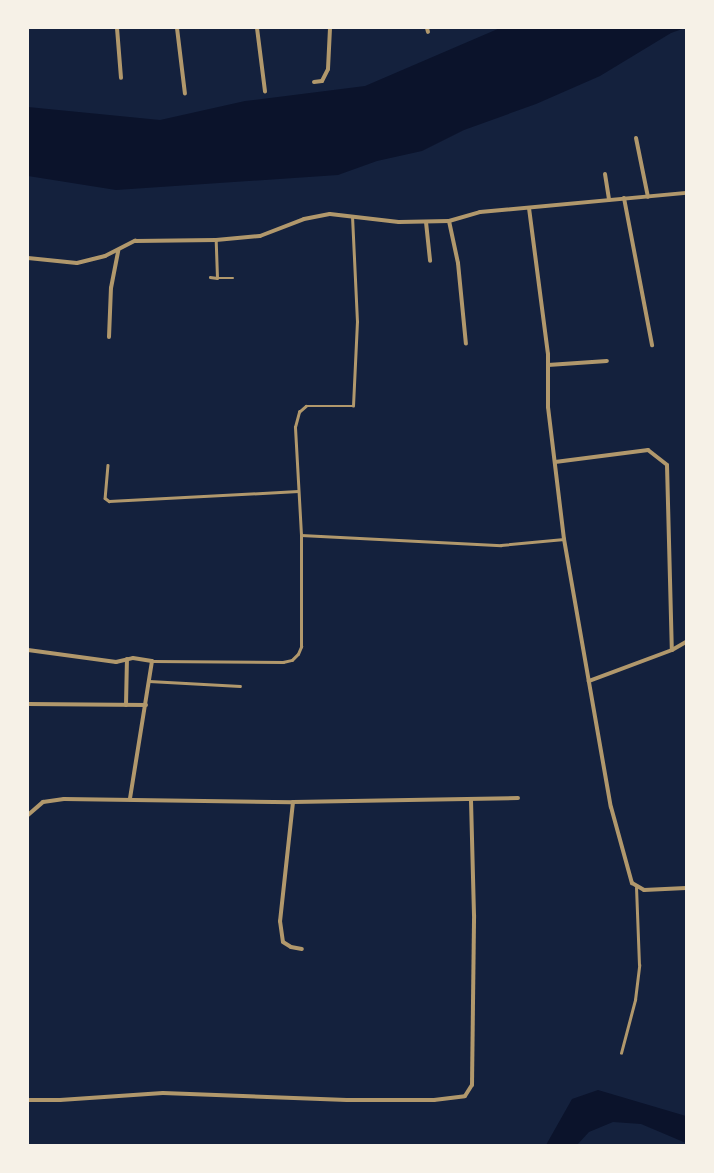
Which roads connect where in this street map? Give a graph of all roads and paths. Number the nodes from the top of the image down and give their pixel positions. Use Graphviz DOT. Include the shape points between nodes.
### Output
graph roads {
  1 [pos="117,28"];
  2 [pos="177,28"];
  3 [pos="257,28"];
  4 [pos="330,28"];
  5 [pos="121,78"];
  6 [pos="314,82"];
  7 [pos="265,91"];
  8 [pos="185,94"];
  9 [pos="636,138"];
  10 [pos="605,174"];
  11 [pos="686,193"];
  12 [pos="648,197"];
  13 [pos="624,198"];
  14 [pos="609,200"];
  15 [pos="529,208"];
  16 [pos="352,216"];
  17 [pos="426,222"];
  18 [pos="449,222"];
  19 [pos="216,240"];
  20 [pos="118,251"];
  21 [pos="28,258"];
  22 [pos="430,261"];
  23 [pos="210,277"];
  24 [pos="217,278"];
  25 [pos="233,278"];
  26 [pos="109,337"];
  27 [pos="466,344"];
  28 [pos="652,345"];
  29 [pos="606,361"];
  30 [pos="548,365"];
  31 [pos="555,462"];
  32 [pos="108,465"];
  33 [pos="298,492"];
  34 [pos="301,535"];
  35 [pos="564,539"];
  36 [pos="686,642"];
  37 [pos="28,650"];
  38 [pos="672,650"];
  39 [pos="127,659"];
  40 [pos="152,660"];
  41 [pos="149,680"];
  42 [pos="589,681"];
  43 [pos="240,686"];
  44 [pos="28,704"];
  45 [pos="126,705"];
  46 [pos="146,705"];
  47 [pos="518,798"];
  48 [pos="130,799"];
  49 [pos="471,799"];
  50 [pos="293,802"];
  51 [pos="28,815"];
  52 [pos="636,888"];
  53 [pos="686,888"];
  54 [pos="302,949"];
  55 [pos="621,1053"];
  56 [pos="28,1100"];
  1 -- 5 [label="street"];
  2 -- 8 [label="street"];
  3 -- 7 [label="street"];
  4 -- 6 [label="street" via="328,69 322,81"];
  9 -- 12 [label="street"];
  10 -- 14 [label="street"];
  11 -- 12 [label="street"];
  12 -- 13 [label="street"];
  13 -- 14 [label="street"];
  13 -- 28 [label="street"];
  14 -- 15 [label="street"];
  15 -- 18 [label="street" via="480,212"];
  15 -- 30 [label="street"];
  16 -- 17 [label="street" via="399,222"];
  16 -- 19 [label="street" via="330,214 304,219 260,236"];
  16 -- 33 [label="lane" via="356,322 353,406 306,406 299,412 295,427"];
  17 -- 18 [label="street"];
  17 -- 22 [label="street"];
  18 -- 27 [label="street" via="458,263"];
  19 -- 20 [label="street" via="135,241"];
  19 -- 24 [label="lane"];
  20 -- 21 [label="street" via="77,263"];
  20 -- 26 [label="street" via="112,288"];
  23 -- 24 [label="lane"];
  24 -- 25 [label="lane"];
  29 -- 30 [label="street"];
  30 -- 31 [label="street" via="548,408"];
  31 -- 35 [label="street"];
  31 -- 38 [label="street" via="648,450 667,465"];
  32 -- 33 [label="lane" via="105,498 109,501"];
  33 -- 34 [label="lane"];
  34 -- 35 [label="lane" via="500,545"];
  34 -- 40 [label="lane" via="301,647 295,658 283,662"];
  35 -- 42 [label="street"];
  36 -- 38 [label="street"];
  37 -- 39 [label="street" via="116,662"];
  38 -- 42 [label="street"];
  39 -- 40 [label="street"];
  39 -- 45 [label="street"];
  40 -- 41 [label="street"];
  41 -- 43 [label="lane"];
  41 -- 46 [label="street"];
  42 -- 52 [label="street" via="611,807 632,883"];
  44 -- 45 [label="street"];
  45 -- 46 [label="street"];
  46 -- 48 [label="street"];
  47 -- 49 [label="street"];
  48 -- 50 [label="street"];
  48 -- 51 [label="street" via="49,800"];
  49 -- 50 [label="street"];
  49 -- 56 [label="street" via="474,916 472,1085 465,1096 434,1100 355,1100 163,1093"];
  50 -- 54 [label="street" via="280,921 283,942"];
  52 -- 53 [label="street"];
  52 -- 55 [label="lane" via="639,964 635,1000"];
}
